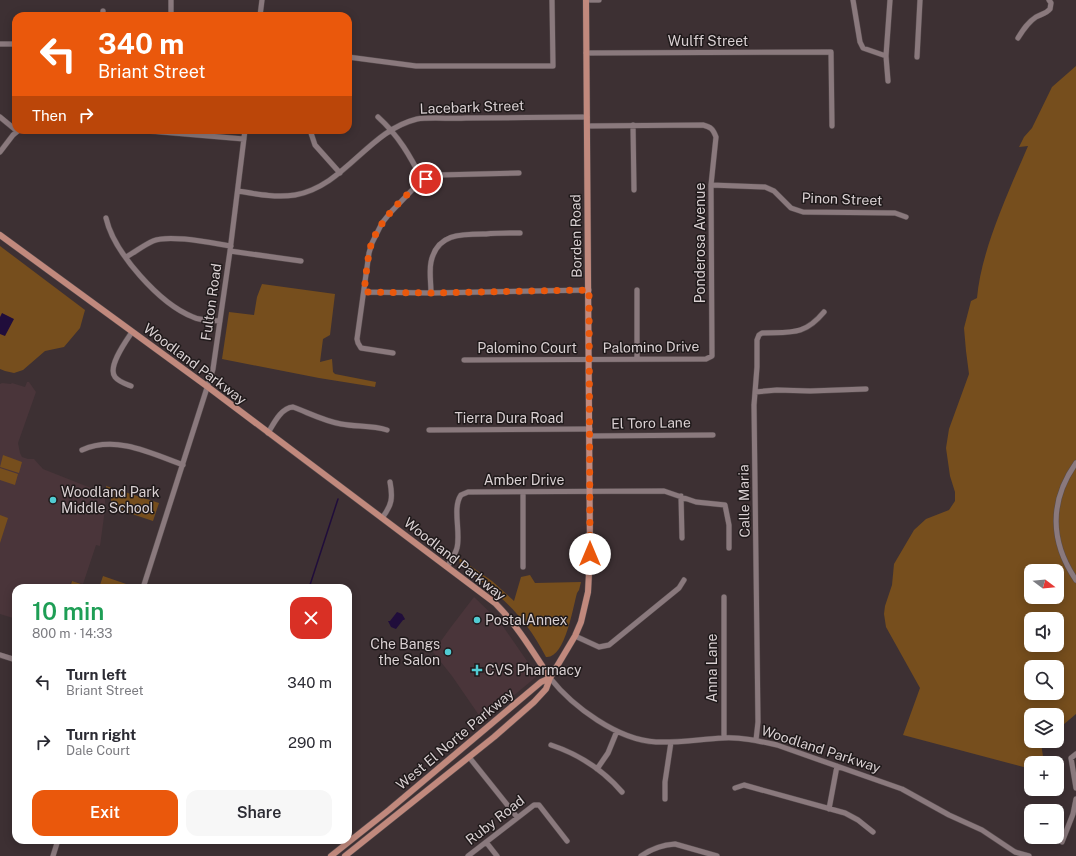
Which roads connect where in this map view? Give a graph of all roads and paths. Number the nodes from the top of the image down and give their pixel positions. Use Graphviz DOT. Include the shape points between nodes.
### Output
graph roads {
  1 [pos="172,0"];
  2 [pos="262,0"];
  3 [pos="552,0"];
  4 [pos="586,0"];
  5 [pos="599,0"];
  6 [pos="853,0"];
  7 [pos="890,0"];
  8 [pos="920,0"];
  9 [pos="1050,0"];
  10 [pos="171,12"];
  11 [pos="260,12"];
  12 [pos="1018,38"];
  13 [pos="0,44"];
  14 [pos="12,44"];
  15 [pos="586,54"];
  16 [pos="886,56"];
  17 [pos="917,57"];
  18 [pos="352,58"];
  19 [pos="888,81"];
  20 [pos="0,117"];
  21 [pos="378,117"];
  22 [pos="587,117"];
  23 [pos="633,125"];
  24 [pos="12,126"];
  25 [pos="587,126"];
  26 [pos="832,126"];
  27 [pos="391,129"];
  28 [pos="15,134"];
  29 [pos="185,134"];
  30 [pos="245,134"];
  31 [pos="311,134"];
  32 [pos="244,139"];
  33 [pos="0,152"];
  34 [pos="340,173"];
  35 [pos="519,173"];
  36 [pos="424,181"];
  37 [pos="712,185"];
  38 [pos="634,190"];
  39 [pos="238,192"];
  40 [pos="906,217"];
  41 [pos="106,218"];
  42 [pos="520,233"];
  43 [pos="0,235"];
  44 [pos="230,248"];
  45 [pos="126,257"];
  46 [pos="301,261"];
  47 [pos="589,290"];
  48 [pos="637,290"];
  49 [pos="364,292"];
  50 [pos="430,293"];
  51 [pos="824,312"];
  52 [pos="220,321"];
  53 [pos="132,332"];
  54 [pos="393,353"];
  55 [pos="712,356"];
  56 [pos="637,359"];
  57 [pos="464,360"];
  58 [pos="589,360"];
  59 [pos="131,386"];
  60 [pos="208,387"];
  61 [pos="866,390"];
  62 [pos="755,392"];
  63 [pos="387,430"];
  64 [pos="429,430"];
  65 [pos="268,433"];
  66 [pos="590,433"];
  67 [pos="713,435"];
  68 [pos="82,450"];
  69 [pos="1076,463"];
  70 [pos="183,465"];
  71 [pos="390,482"];
  72 [pos="523,492"];
  73 [pos="589,492"];
  74 [pos="681,496"];
  75 [pos="382,518"];
  76 [pos="682,538"];
  77 [pos="729,548"];
  78 [pos="447,567"];
  79 [pos="523,567"];
  80 [pos="684,580"];
  81 [pos="1076,580"];
  82 [pos="144,584"];
  83 [pos="724,598"];
  84 [pos="576,636"];
  85 [pos="0,655"];
  86 [pos="12,659"];
  87 [pos="550,678"];
  88 [pos="617,731"];
  89 [pos="724,738"];
  90 [pos="756,740"];
  91 [pos="670,742"];
  92 [pos="551,745"];
  93 [pos="1076,754"];
  94 [pos="469,757"];
  95 [pos="837,766"];
  96 [pos="597,768"];
  97 [pos="735,788"];
  98 [pos="1076,788"];
  99 [pos="622,792"];
  100 [pos="665,799"];
  101 [pos="1076,799"];
  102 [pos="829,809"];
  103 [pos="517,817"];
  104 [pos="873,832"];
  105 [pos="1064,837"];
  106 [pos="352,839"];
  107 [pos="567,841"];
  108 [pos="486,842"];
  109 [pos="57,844"];
  110 [pos="346,844"];
  111 [pos="53,856"];
  112 [pos="331,856"];
  113 [pos="345,856"];
  114 [pos="468,856"];
  115 [pos="497,856"];
  116 [pos="641,856"];
  117 [pos="717,856"];
  118 [pos="1029,856"];
  1 -- 10 [label="street"];
  2 -- 11 [label="street"];
  3 -- 18 [label="street" via="552,66 416,66"];
  4 -- 5 [label="street"];
  4 -- 15 [label="main road, Borden Road"];
  6 -- 16 [label="street" via="863,48"];
  7 -- 16 [label="street"];
  8 -- 17 [label="street"];
  9 -- 12 [label="street" via="1050,9 1046,14 1034,18"];
  13 -- 14 [label="street"];
  15 -- 22 [label="main road, Borden Road"];
  15 -- 26 [label="street, Wulff Street" via="831,52"];
  16 -- 19 [label="street"];
  20 -- 24 [label="street"];
  21 -- 27 [label="street"];
  22 -- 25 [label="main road, Borden Road"];
  22 -- 27 [label="street, Lacebark Street" via="418,119"];
  23 -- 25 [label="street"];
  23 -- 37 [label="street, Ponderosa Avenue" via="709,126 714,130 716,137"];
  23 -- 38 [label="street"];
  25 -- 47 [label="main road, Borden Road"];
  27 -- 34 [label="street, Lacebark Street"];
  27 -- 36 [label="street"];
  28 -- 33 [label="street"];
  29 -- 32 [label="street"];
  30 -- 32 [label="street, Fulton Road"];
  31 -- 34 [label="street" via="315,144"];
  32 -- 39 [label="street, Fulton Road"];
  34 -- 39 [label="street, Lacebark Street" via="319,187 295,195"];
  35 -- 36 [label="street" via="439,175"];
  36 -- 49 [label="street" via="415,187 382,223 369,253"];
  37 -- 40 [label="street, Pinon Street" via="765,186 791,208 803,212 895,213"];
  37 -- 55 [label="street, Ponderosa Avenue"];
  39 -- 44 [label="street, Fulton Road"];
  41 -- 45 [label="street" via="115,240"];
  42 -- 50 [label="street" via="462,234 442,242 434,252 431,262"];
  43 -- 53 [label="main road, Woodland Parkway"];
  44 -- 45 [label="street" via="189,240 160,239"];
  44 -- 46 [label="street"];
  44 -- 52 [label="street, Fulton Road"];
  45 -- 52 [label="street" via="138,274 179,311 195,318"];
  47 -- 50 [label="street"];
  47 -- 58 [label="main road, Borden Road"];
  48 -- 56 [label="street"];
  49 -- 50 [label="street"];
  49 -- 54 [label="street" via="358,343 361,348"];
  51 -- 62 [label="street, Calle Maria" via="812,325 802,330 759,335"];
  52 -- 60 [label="street, Fulton Road"];
  53 -- 59 [label="street" via="122,346 113,368 116,378"];
  53 -- 60 [label="main road, Woodland Parkway"];
  55 -- 56 [label="street, Palomino Drive" via="706,360"];
  56 -- 58 [label="street, Palomino Drive"];
  57 -- 58 [label="street, Palomino Court"];
  58 -- 66 [label="main road, Borden Road"];
  60 -- 65 [label="main road, Woodland Parkway"];
  60 -- 70 [label="street, Fulton Road"];
  61 -- 62 [label="street"];
  62 -- 90 [label="street, Calle Maria" via="758,715"];
  63 -- 65 [label="street" via="327,421 294,406 284,410"];
  64 -- 66 [label="street, Tierra Dura Road"];
  65 -- 75 [label="main road, Woodland Parkway"];
  66 -- 67 [label="street, El Toro Lane"];
  66 -- 73 [label="main road, Borden Road"];
  68 -- 70 [label="street" via="99,444 120,444"];
  69 -- 81 [label="street" via="1059,498 1056,532 1067,566"];
  70 -- 82 [label="street, Fulton Road"];
  71 -- 75 [label="street" via="392,501"];
  72 -- 73 [label="street, Amber Drive"];
  72 -- 78 [label="street, Amber Drive" via="468,492 460,497 458,546"];
  72 -- 79 [label="street"];
  73 -- 74 [label="street, Amber Drive" via="664,491"];
  73 -- 84 [label="main road, Borden Road" via="590,580 585,609"];
  74 -- 76 [label="street"];
  74 -- 77 [label="street, Amber Drive" via="696,502 725,505 729,525"];
  75 -- 78 [label="main road, Woodland Parkway"];
  78 -- 87 [label="main road, Woodland Parkway" via="504,612"];
  80 -- 84 [label="street" via="679,588 609,645 599,647"];
  83 -- 89 [label="street, Anna Lane"];
  84 -- 87 [label="main road, Borden Road"];
  85 -- 86 [label="street"];
  87 -- 88 [label="street, Woodland Parkway" via="571,701"];
  87 -- 94 [label="main road, West El Norte Parkway" via="546,689 534,702"];
  87 -- 106 [label="main road, West El Norte Parkway" via="541,682"];
  88 -- 91 [label="street, Woodland Parkway" via="639,739"];
  88 -- 96 [label="street" via="608,753"];
  89 -- 90 [label="street, Woodland Parkway"];
  89 -- 91 [label="street, Woodland Parkway"];
  90 -- 95 [label="street, Woodland Parkway"];
  91 -- 100 [label="street"];
  92 -- 96 [label="street" via="570,751"];
  93 -- 98 [label="street" via="1071,758"];
  94 -- 103 [label="street"];
  94 -- 113 [label="main road, West El Norte Parkway"];
  95 -- 102 [label="street"];
  95 -- 118 [label="street, Woodland Parkway" via="902,789 982,830 1015,852"];
  96 -- 99 [label="street"];
  97 -- 102 [label="street" via="744,785"];
  101 -- 105 [label="street"];
  102 -- 104 [label="street" via="845,813"];
  103 -- 107 [label="street, Ruby Road" via="534,805 539,805"];
  103 -- 108 [label="street, Ruby Road"];
  108 -- 114 [label="street, Ruby Road"];
  108 -- 115 [label="street"];
  109 -- 111 [label="street"];
  110 -- 112 [label="main road, West El Norte Parkway"];
  116 -- 117 [label="street" via="649,850 668,844"];
}
